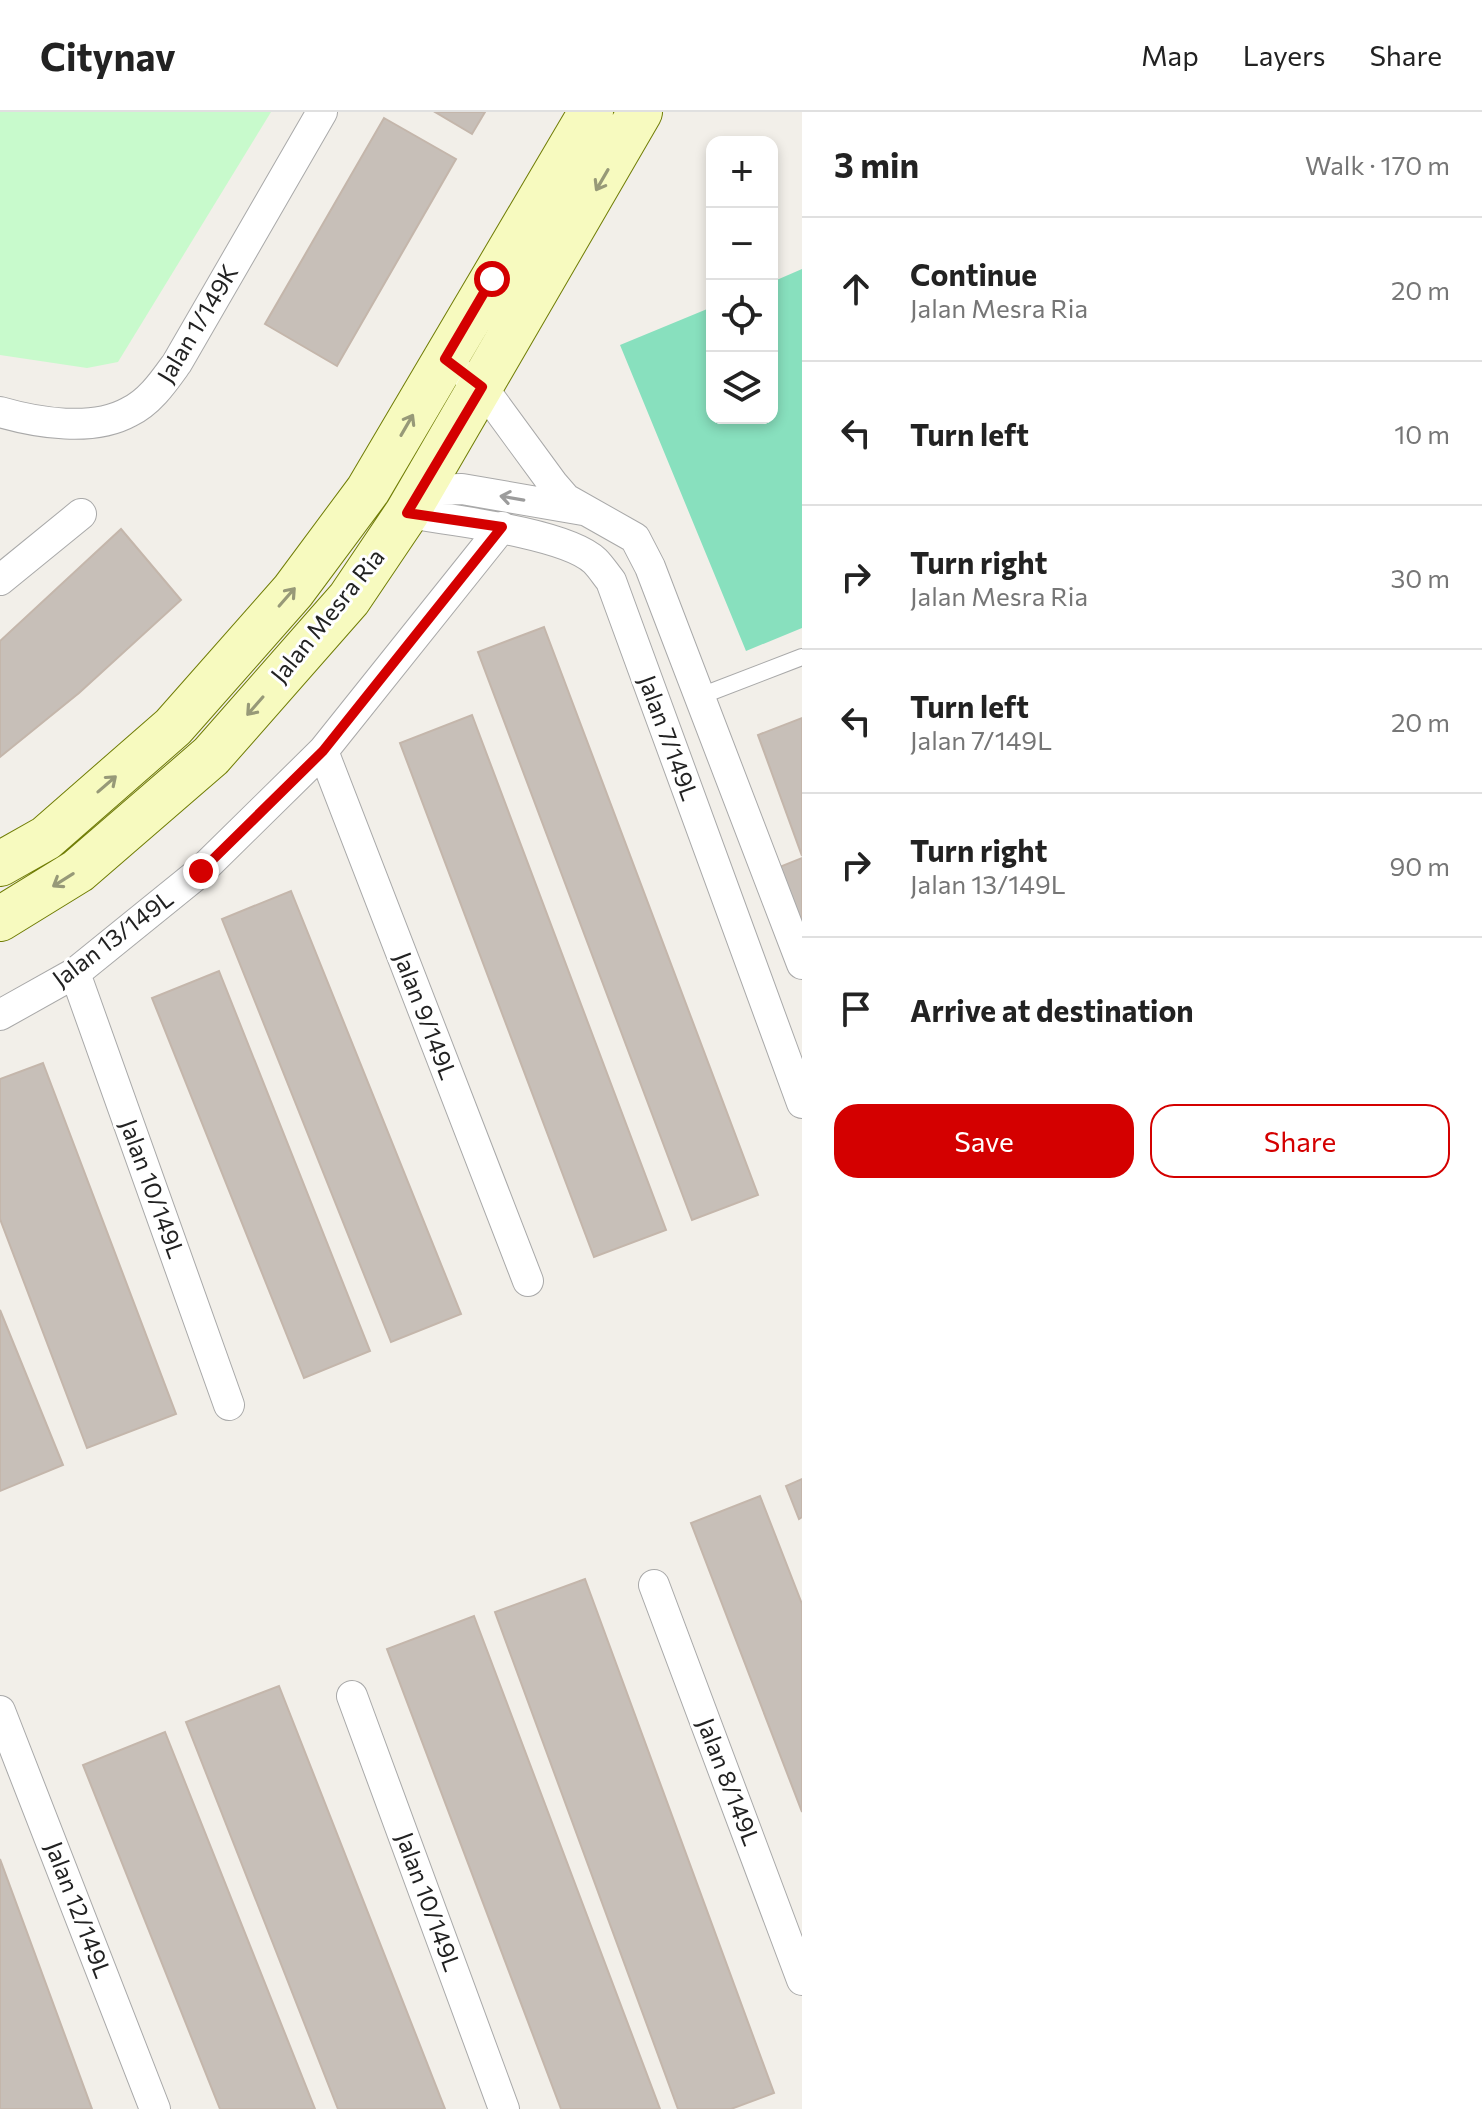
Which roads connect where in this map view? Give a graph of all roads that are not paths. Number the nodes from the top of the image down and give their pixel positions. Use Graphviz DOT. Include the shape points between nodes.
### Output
graph roads {
  1 [pos="322,112"];
  2 [pos="591,112"];
  3 [pos="640,112"];
  4 [pos="445,359"];
  5 [pos="482,387"];
  6 [pos="0,412"];
  7 [pos="414,502"];
  8 [pos="589,512"];
  9 [pos="81,514"];
  10 [pos="502,527"];
  11 [pos="0,580"];
  12 [pos="802,657"];
  13 [pos="698,697"];
  14 [pos="323,751"];
  15 [pos="0,864"];
  16 [pos="0,919"];
  17 [pos="802,964"];
  18 [pos="75,973"];
  19 [pos="0,1015"];
  20 [pos="802,1103"];
  21 [pos="528,1281"];
  22 [pos="229,1405"];
  23 [pos="654,1585"];
  24 [pos="352,1696"];
  25 [pos="0,1711"];
  26 [pos="802,1980"];
  27 [pos="155,2109"];
  28 [pos="504,2109"];
  1 -- 6 [label="street, Jalan 1/149K" via="157,390 129,413 99,421 62,423"];
  2 -- 4 [label="main road, Jalan Mesra Ria"];
  3 -- 5 [label="main road, Jalan Mesra Ria, one-way"];
  4 -- 5 [label="street"];
  15 -- 4 [label="main road, Jalan Mesra Ria, one-way" via="46,838 173,727 293,591 368,490"];
  5 -- 7 [label="main road, Jalan Mesra Ria"];
  5 -- 8 [label="street" via="553,484"];
  8 -- 7 [label="street, one-way" via="462,489"];
  7 -- 10 [label="street, Jalan 7/149L"];
  7 -- 16 [label="main road, Jalan Mesra Ria, one-way" via="349,599 211,756 78,871"];
  8 -- 13 [label="street" via="635,538"];
  9 -- 11 [label="street"];
  10 -- 14 [label="street, Jalan 13/149L"];
  10 -- 20 [label="street, Jalan 7/149L" via="572,548 594,560 611,581"];
  12 -- 13 [label="lane"];
  13 -- 17 [label="street"];
  14 -- 18 [label="street, Jalan 13/149L" via="201,871"];
  14 -- 21 [label="street, Jalan 9/149L"];
  18 -- 19 [label="street, Jalan 13/149L"];
  18 -- 22 [label="street, Jalan 10/149L"];
  23 -- 26 [label="street, Jalan 8/149L"];
  24 -- 28 [label="street, Jalan 10/149L"];
  25 -- 27 [label="street, Jalan 12/149L"];
}
